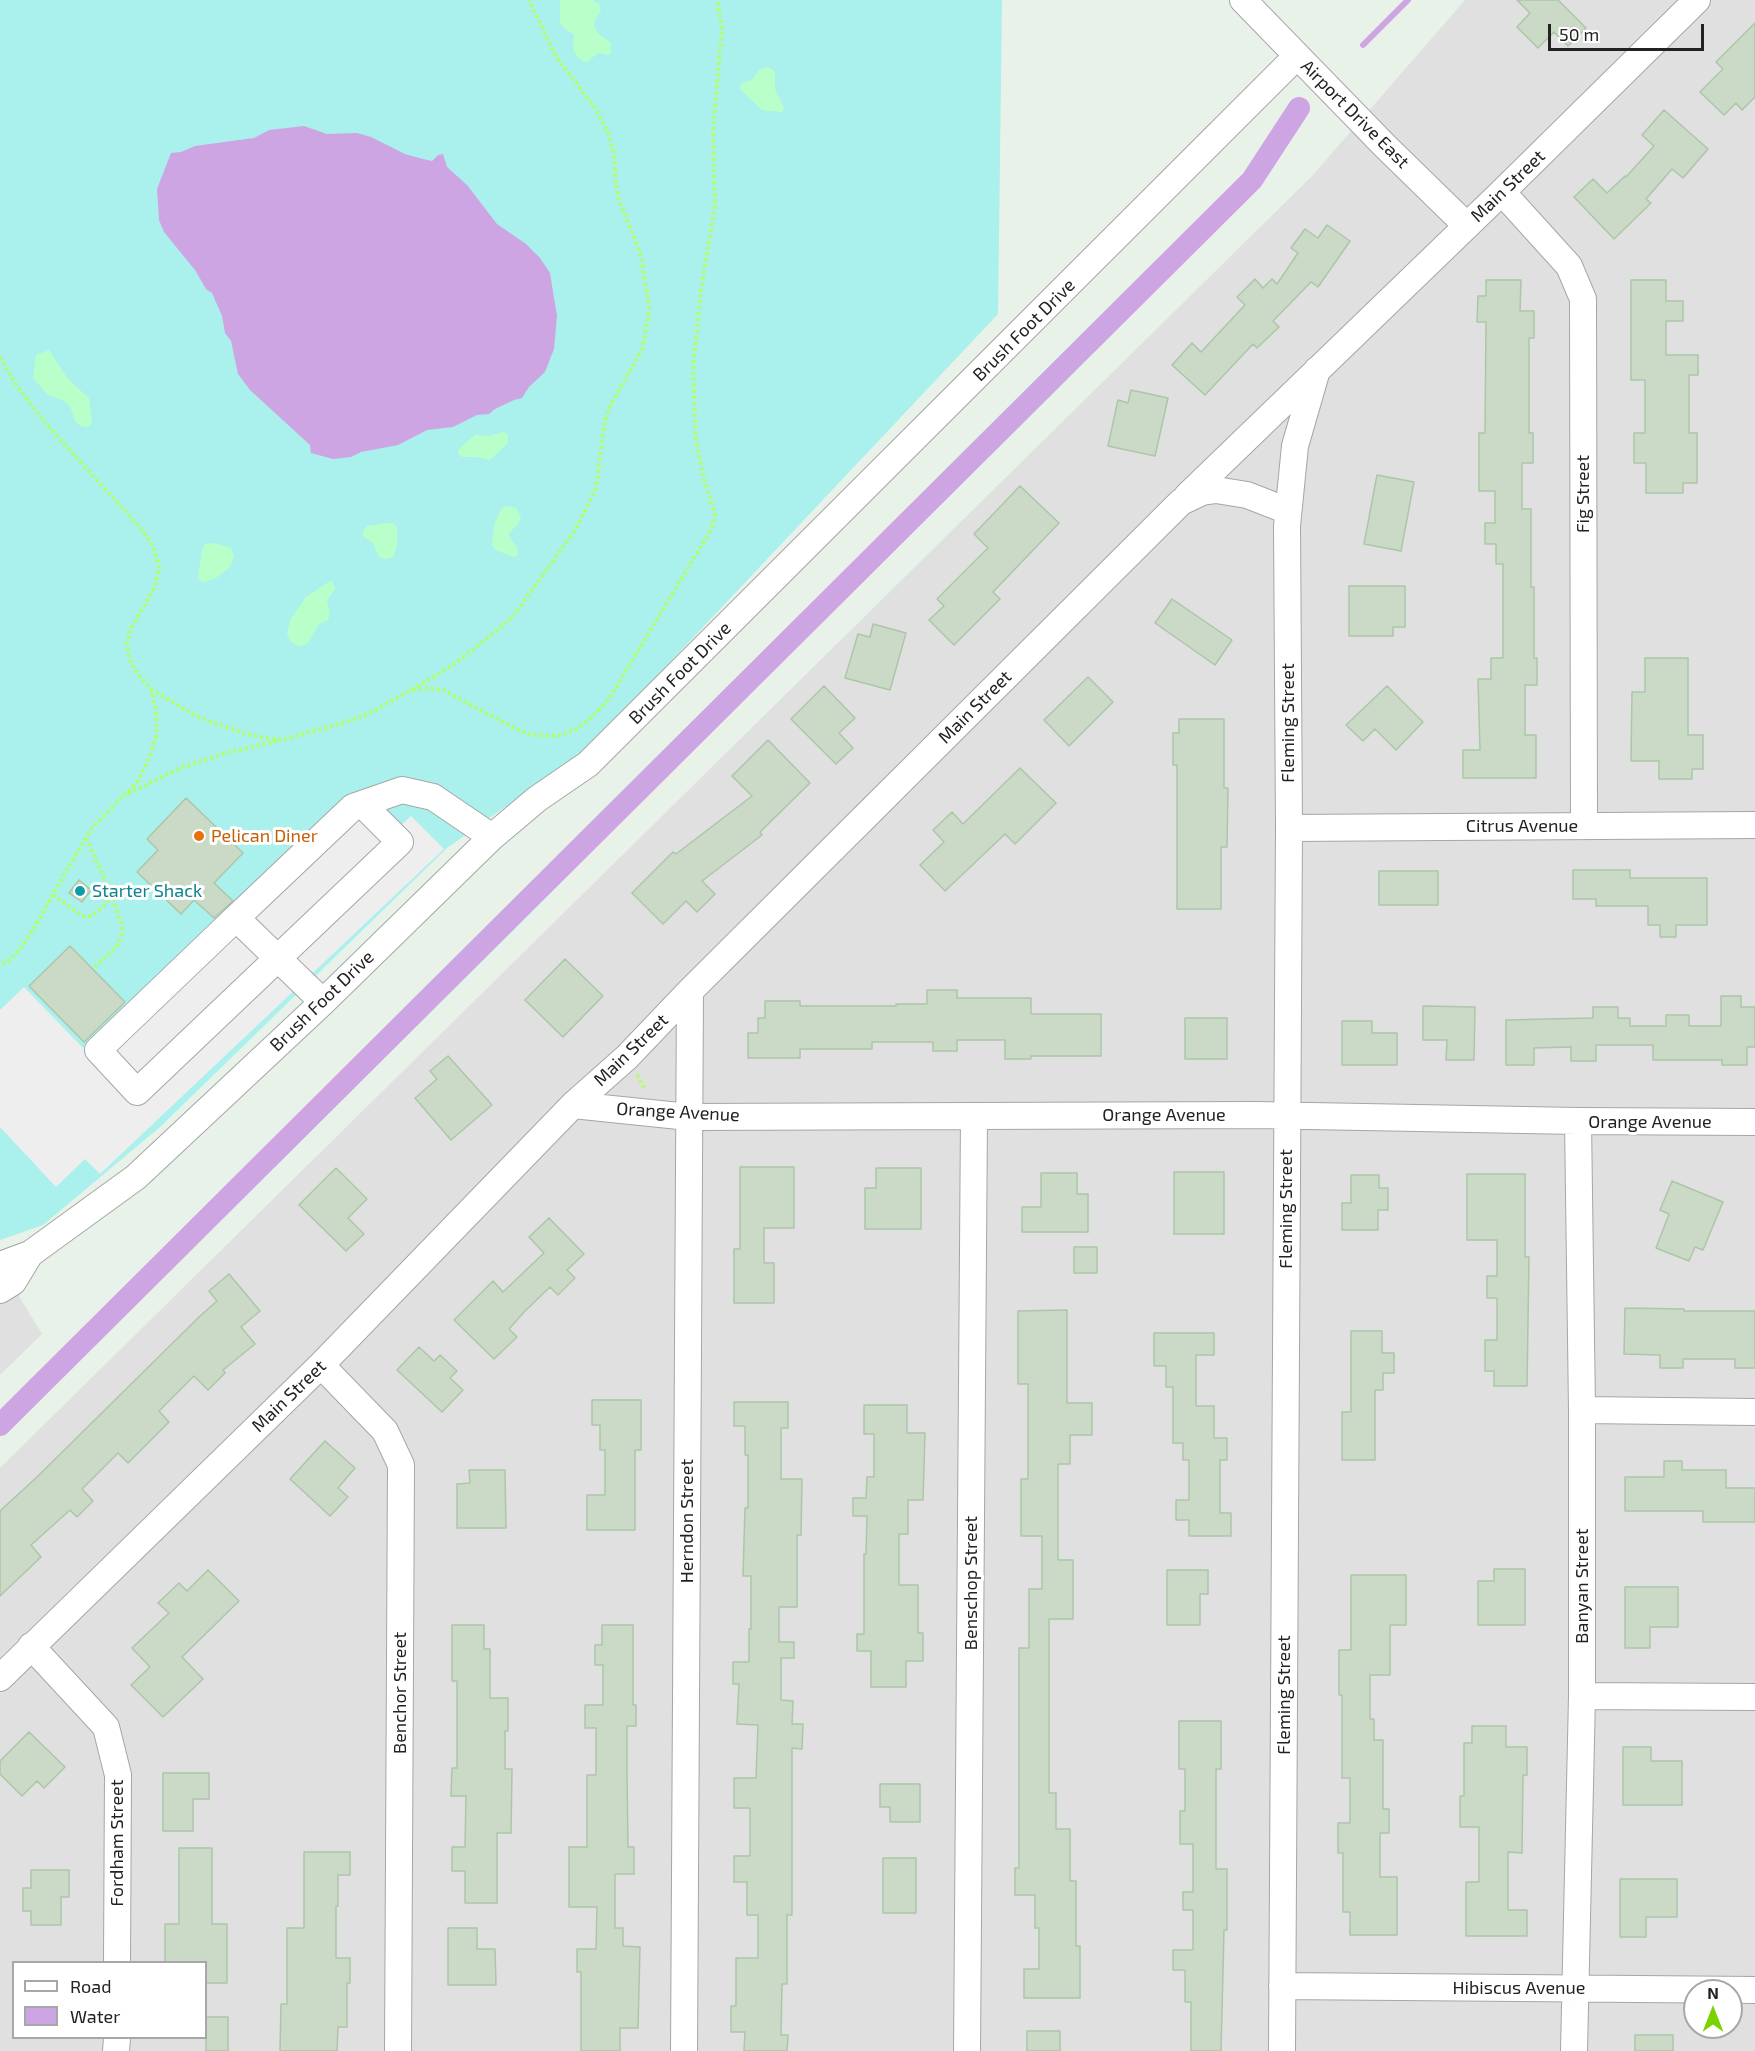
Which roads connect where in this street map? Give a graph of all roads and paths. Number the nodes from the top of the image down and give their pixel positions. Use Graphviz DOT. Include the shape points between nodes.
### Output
graph roads {
  1 [pos="529,0"];
  2 [pos="717,0"];
  3 [pos="1243,0"];
  4 [pos="1696,0"];
  5 [pos="1297,56"];
  6 [pos="1502,192"];
  7 [pos="1467,226"];
  8 [pos="0,357"];
  9 [pos="1317,370"];
  10 [pos="1182,502"];
  11 [pos="1288,511"];
  12 [pos="150,689"];
  13 [pos="409,690"];
  14 [pos="282,740"];
  15 [pos="121,797"];
  16 [pos="362,804"];
  17 [pos="1755,825"];
  18 [pos="1584,826"];
  19 [pos="1289,828"];
  20 [pos="492,837"];
  21 [pos="86,838"];
  22 [pos="53,895"];
  23 [pos="112,895"];
  24 [pos="236,918"];
  25 [pos="279,959"];
  26 [pos="0,964"];
  27 [pos="93,969"];
  28 [pos="690,991"];
  29 [pos="322,1002"];
  30 [pos="632,1067"];
  31 [pos="649,1096"];
  32 [pos="573,1105"];
  33 [pos="974,1116"];
  34 [pos="1287,1116"];
  35 [pos="689,1117"];
  36 [pos="1578,1121"];
  37 [pos="1755,1122"];
  38 [pos="30,1254"];
  39 [pos="0,1265"];
  40 [pos="0,1290"];
  41 [pos="321,1365"];
  42 [pos="1582,1410"];
  43 [pos="1755,1412"];
  44 [pos="31,1646"];
  45 [pos="0,1678"];
  46 [pos="1582,1696"];
  47 [pos="1755,1697"];
  48 [pos="117,1961"];
  49 [pos="1282,1986"];
  50 [pos="1574,1988"];
  51 [pos="1755,1990"];
  52 [pos="398,2051"];
  53 [pos="684,2051"];
  54 [pos="967,2051"];
  55 [pos="1282,2051"];
  56 [pos="1574,2051"];
  1 -- 13 [label="path" via="556,57 596,109 609,135 619,200 640,252 649,312 637,361 609,408 596,488 576,529 514,615 457,662"];
  2 -- 13 [label="path" via="722,28 713,132 715,206 693,369 696,440 714,509 712,528 609,699 576,729 558,736 531,735 443,690"];
  3 -- 5 [label="street, Airport Drive East"];
  4 -- 6 [label="street, Main Street"];
  5 -- 7 [label="street, Airport Drive East"];
  5 -- 20 [label="street, Brush Foot Drive" via="588,764 537,799"];
  6 -- 7 [label="street, Main Street"];
  6 -- 18 [label="street, Fig Street" via="1569,266 1583,299"];
  7 -- 9 [label="street, Main Street"];
  8 -- 12 [label="path" via="40,416 153,546 159,567 155,586 130,630 127,651"];
  9 -- 10 [label="street, Main Street"];
  9 -- 11 [label="street, Fleming Street" via="1295,446"];
  10 -- 11 [label="street, Main Street" via="1216,490 1247,495"];
  10 -- 28 [label="street, Main Street"];
  11 -- 19 [label="street, Fleming Street"];
  12 -- 14 [label="path" via="205,720"];
  12 -- 15 [label="path" via="157,714 154,746 138,781"];
  13 -- 14 [label="path" via="356,719"];
  14 -- 15 [label="path" via="180,768"];
  15 -- 21 [label="path"];
  16 -- 20 [label="street" via="402,790 433,797"];
  16 -- 24 [label="street" via="353,807"];
  16 -- 25 [label="street" via="400,842"];
  17 -- 18 [label="street, Citrus Avenue"];
  18 -- 19 [label="street, Citrus Avenue"];
  19 -- 34 [label="street, Fleming Street"];
  20 -- 29 [label="street, Brush Foot Drive"];
  21 -- 22 [label="path"];
  21 -- 23 [label="path"];
  22 -- 23 [label="path" via="83,916 91,916"];
  22 -- 26 [label="path" via="21,949 7,963"];
  23 -- 27 [label="path" via="121,918 122,935 117,946"];
  24 -- 25 [label="street"];
  24 -- 25 [label="street" via="98,1050 137,1092"];
  25 -- 29 [label="street"];
  28 -- 32 [label="street, Main Street" via="627,1057"];
  28 -- 35 [label="street, Herndon Street"];
  29 -- 38 [label="street, Brush Foot Drive" via="136,1177"];
  30 -- 31 [label="path"];
  32 -- 35 [label="street, Orange Avenue"];
  32 -- 41 [label="street, Main Street"];
  33 -- 34 [label="street, Orange Avenue"];
  33 -- 35 [label="street, Orange Avenue"];
  33 -- 54 [label="street, Benschop Street"];
  34 -- 36 [label="street, Orange Avenue"];
  34 -- 49 [label="street, Fleming Street"];
  35 -- 53 [label="street, Herndon Street"];
  36 -- 37 [label="street, Orange Avenue"];
  36 -- 42 [label="street, Banyan Street"];
  38 -- 39 [label="street, Brush Foot Drive"];
  38 -- 40 [label="street, Brush Foot Drive" via="13,1282"];
  41 -- 44 [label="street, Main Street"];
  41 -- 52 [label="street, Benchor Street" via="385,1431 401,1465"];
  42 -- 43 [label="street"];
  42 -- 46 [label="street, Banyan Street"];
  44 -- 45 [label="street, Main Street"];
  44 -- 48 [label="street, Fordham Street" via="106,1727 118,1775"];
  46 -- 47 [label="street"];
  46 -- 50 [label="street, Banyan Street"];
  49 -- 50 [label="street, Hibiscus Avenue"];
  49 -- 55 [label="street, Fleming Street"];
  50 -- 51 [label="street, Hibiscus Avenue"];
  50 -- 56 [label="street, Banyan Street"];
}
